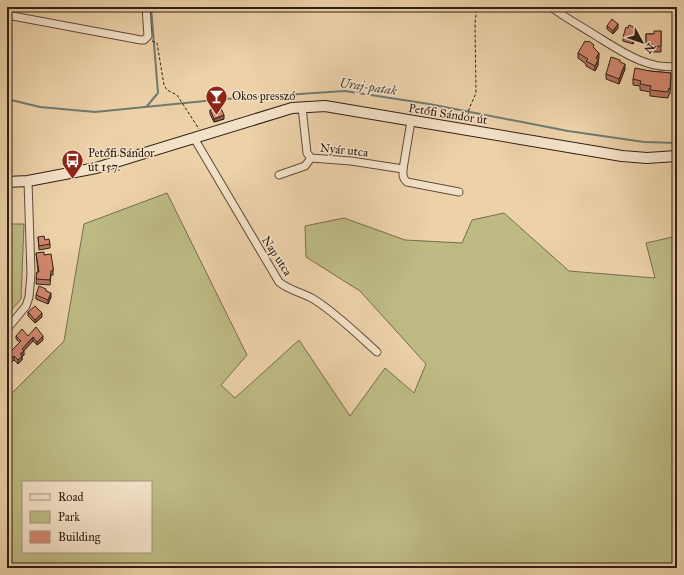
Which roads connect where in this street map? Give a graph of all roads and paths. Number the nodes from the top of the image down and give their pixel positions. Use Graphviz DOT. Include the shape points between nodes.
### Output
graph roads {
  1 [pos="146,7"];
  2 [pos="477,7"];
  3 [pos="551,7"];
  4 [pos="7,15"];
  5 [pos="150,41"];
  6 [pos="677,66"];
  7 [pos="302,107"];
  8 [pos="468,115"];
  9 [pos="411,121"];
  10 [pos="204,135"];
  11 [pos="194,138"];
  12 [pos="677,156"];
  13 [pos="311,158"];
  14 [pos="403,169"];
  15 [pos="279,175"];
  16 [pos="28,181"];
  17 [pos="7,182"];
  18 [pos="459,192"];
  19 [pos="7,329"];
  20 [pos="377,352"];
  1 -- 4 [label="street" via="148,36 144,40"];
  2 -- 8 [label="path" via="476,93"];
  3 -- 6 [label="street" via="620,51 658,65"];
  5 -- 10 [label="path" via="158,43 164,86 177,95"];
  7 -- 9 [label="street, Petőfi Sándor út" via="325,106"];
  7 -- 10 [label="street, Petőfi Sándor út" via="270,114"];
  7 -- 13 [label="street, Nyár utca" via="307,152"];
  9 -- 12 [label="street, Petőfi Sándor út" via="622,156"];
  9 -- 14 [label="street"];
  10 -- 11 [label="street, Petőfi Sándor út"];
  11 -- 16 [label="street, Petőfi Sándor út" via="96,168"];
  11 -- 20 [label="street, Nap utca" via="279,282 308,296 334,313"];
  13 -- 14 [label="street, Nyár utca"];
  13 -- 15 [label="street" via="305,166"];
  14 -- 18 [label="street" via="403,177 407,182"];
  16 -- 17 [label="street, Petőfi Sándor út"];
  16 -- 19 [label="street" via="31,274 29,296 26,306"];
}
